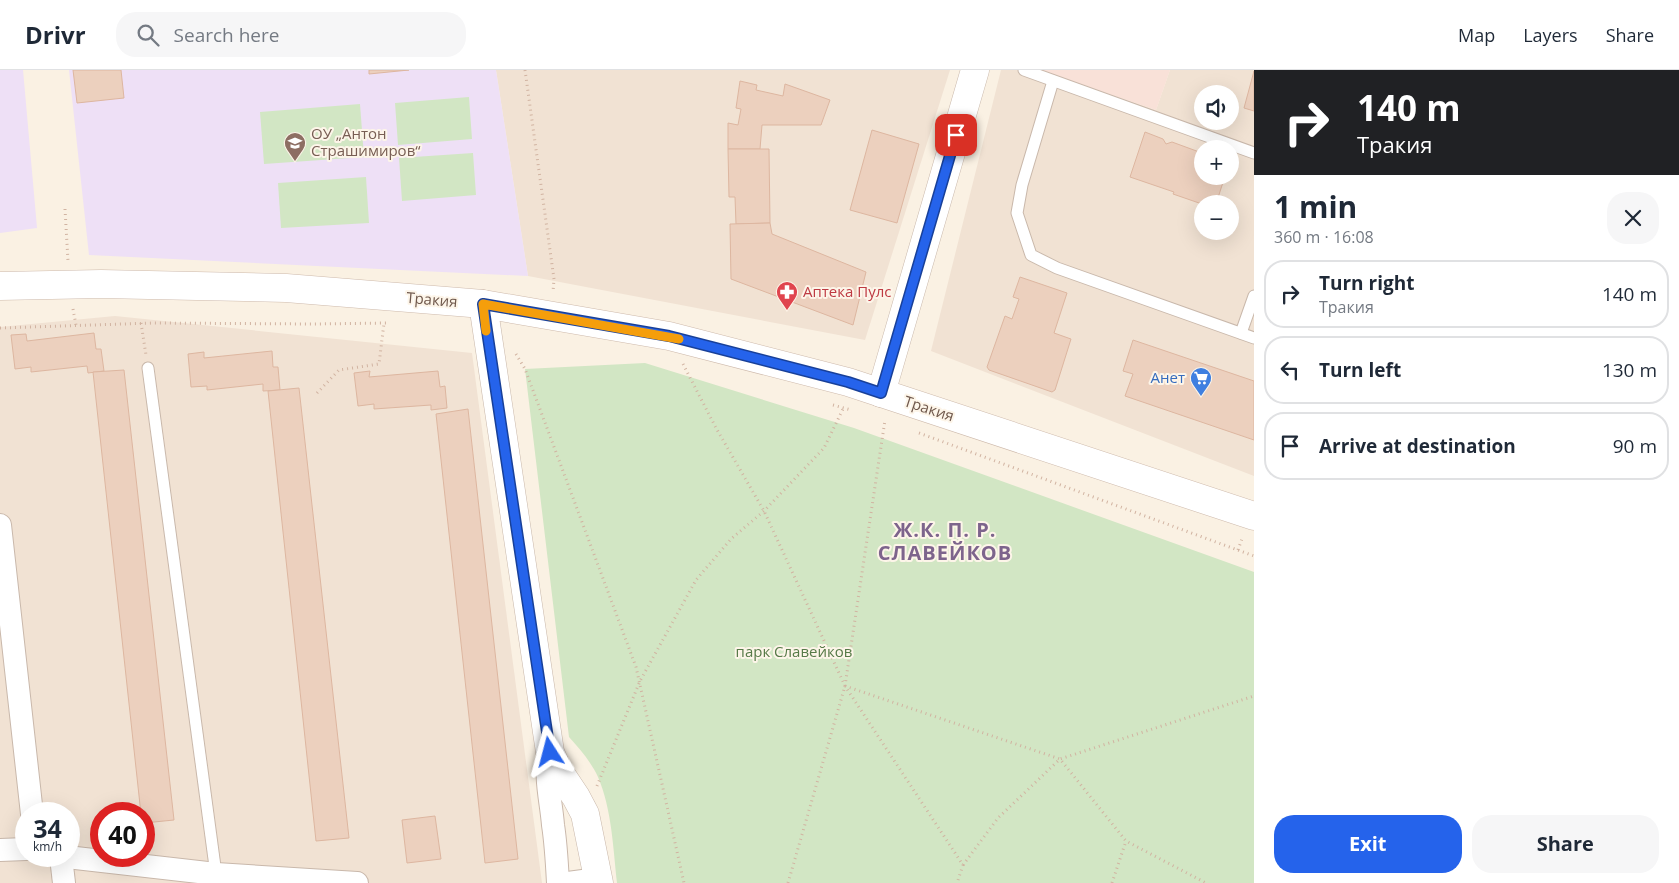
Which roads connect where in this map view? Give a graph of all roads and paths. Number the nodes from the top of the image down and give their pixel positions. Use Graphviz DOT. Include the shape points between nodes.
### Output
graph roads {
  1 [pos="525,70"];
  2 [pos="975,70"];
  3 [pos="1024,70"];
  4 [pos="1054,81"];
  5 [pos="1254,153"];
  6 [pos="64,209"];
  7 [pos="66,244"];
  8 [pos="0,286"];
  9 [pos="1254,296"];
  10 [pos="483,304"];
  11 [pos="550,316"];
  12 [pos="391,322"];
  13 [pos="141,323"];
  14 [pos="384,323"];
  15 [pos="0,328"];
  16 [pos="494,331"];
  17 [pos="1241,332"];
  18 [pos="669,336"];
  19 [pos="1254,338"];
  20 [pos="148,368"];
  21 [pos="317,393"];
  22 [pos="825,402"];
  23 [pos="879,405"];
  24 [pos="844,408"];
  25 [pos="852,411"];
  26 [pos="884,420"];
  27 [pos="894,424"];
  28 [pos="912,431"];
  29 [pos="764,511"];
  30 [pos="1254,516"];
  31 [pos="0,525"];
  32 [pos="1254,556"];
  33 [pos="640,681"];
  34 [pos="845,686"];
  35 [pos="1254,696"];
  36 [pos="550,752"];
  37 [pos="1060,759"];
  38 [pos="596,791"];
  39 [pos="31,802"];
  40 [pos="1126,840"];
  41 [pos="0,850"];
  42 [pos="15,850"];
  43 [pos="80,859"];
  44 [pos="963,865"];
  45 [pos="61,867"];
  46 [pos="216,874"];
  47 [pos="599,881"];
  48 [pos="64,883"];
  49 [pos="357,883"];
  50 [pos="558,883"];
  51 [pos="568,883"];
  52 [pos="684,883"];
  53 [pos="788,883"];
  54 [pos="957,883"];
  55 [pos="1112,883"];
  56 [pos="1206,883"];
  1 -- 11 [label="path" via="554,278"];
  2 -- 23 [label="main road"];
  3 -- 4 [label="lane"];
  4 -- 5 [label="lane"];
  4 -- 17 [label="lane" via="1022,185 1017,213 1031,255 1057,268"];
  6 -- 7 [label="path"];
  8 -- 10 [label="main road, Тракия" via="93,284 286,288"];
  9 -- 17 [label="lane"];
  10 -- 11 [label="main road, Тракия"];
  10 -- 16 [label="main road"];
  11 -- 18 [label="main road, Тракия"];
  12 -- 14 [label="path"];
  13 -- 14 [label="path"];
  13 -- 15 [label="path"];
  13 -- 20 [label="path"];
  14 -- 21 [label="path" via="378,364 339,370"];
  16 -- 33 [label="path" via="526,369"];
  16 -- 36 [label="main road"];
  17 -- 19 [label="lane"];
  18 -- 23 [label="main road, Тракия" via="848,382"];
  18 -- 29 [label="path" via="716,428"];
  20 -- 46 [label="lane"];
  22 -- 24 [label="path"];
  23 -- 26 [label="path"];
  23 -- 30 [label="main road, Тракия"];
  24 -- 25 [label="path"];
  24 -- 29 [label="path" via="824,448"];
  26 -- 27 [label="path"];
  26 -- 34 [label="path"];
  28 -- 32 [label="path"];
  29 -- 33 [label="path" via="731,539 696,580"];
  29 -- 34 [label="path"];
  31 -- 39 [label="street"];
  33 -- 38 [label="path"];
  33 -- 52 [label="path"];
  34 -- 37 [label="path"];
  34 -- 44 [label="path"];
  34 -- 53 [label="path"];
  35 -- 37 [label="path"];
  36 -- 47 [label="main road" via="585,814"];
  36 -- 50 [label="street" via="546,768"];
  37 -- 40 [label="path"];
  37 -- 44 [label="path" via="998,818"];
  40 -- 55 [label="path"];
  40 -- 56 [label="path"];
  41 -- 42 [label="street"];
  43 -- 46 [label="street"];
  44 -- 54 [label="path"];
  45 -- 48 [label="street"];
  46 -- 49 [label="street"];
  47 -- 51 [label="street"];
}
